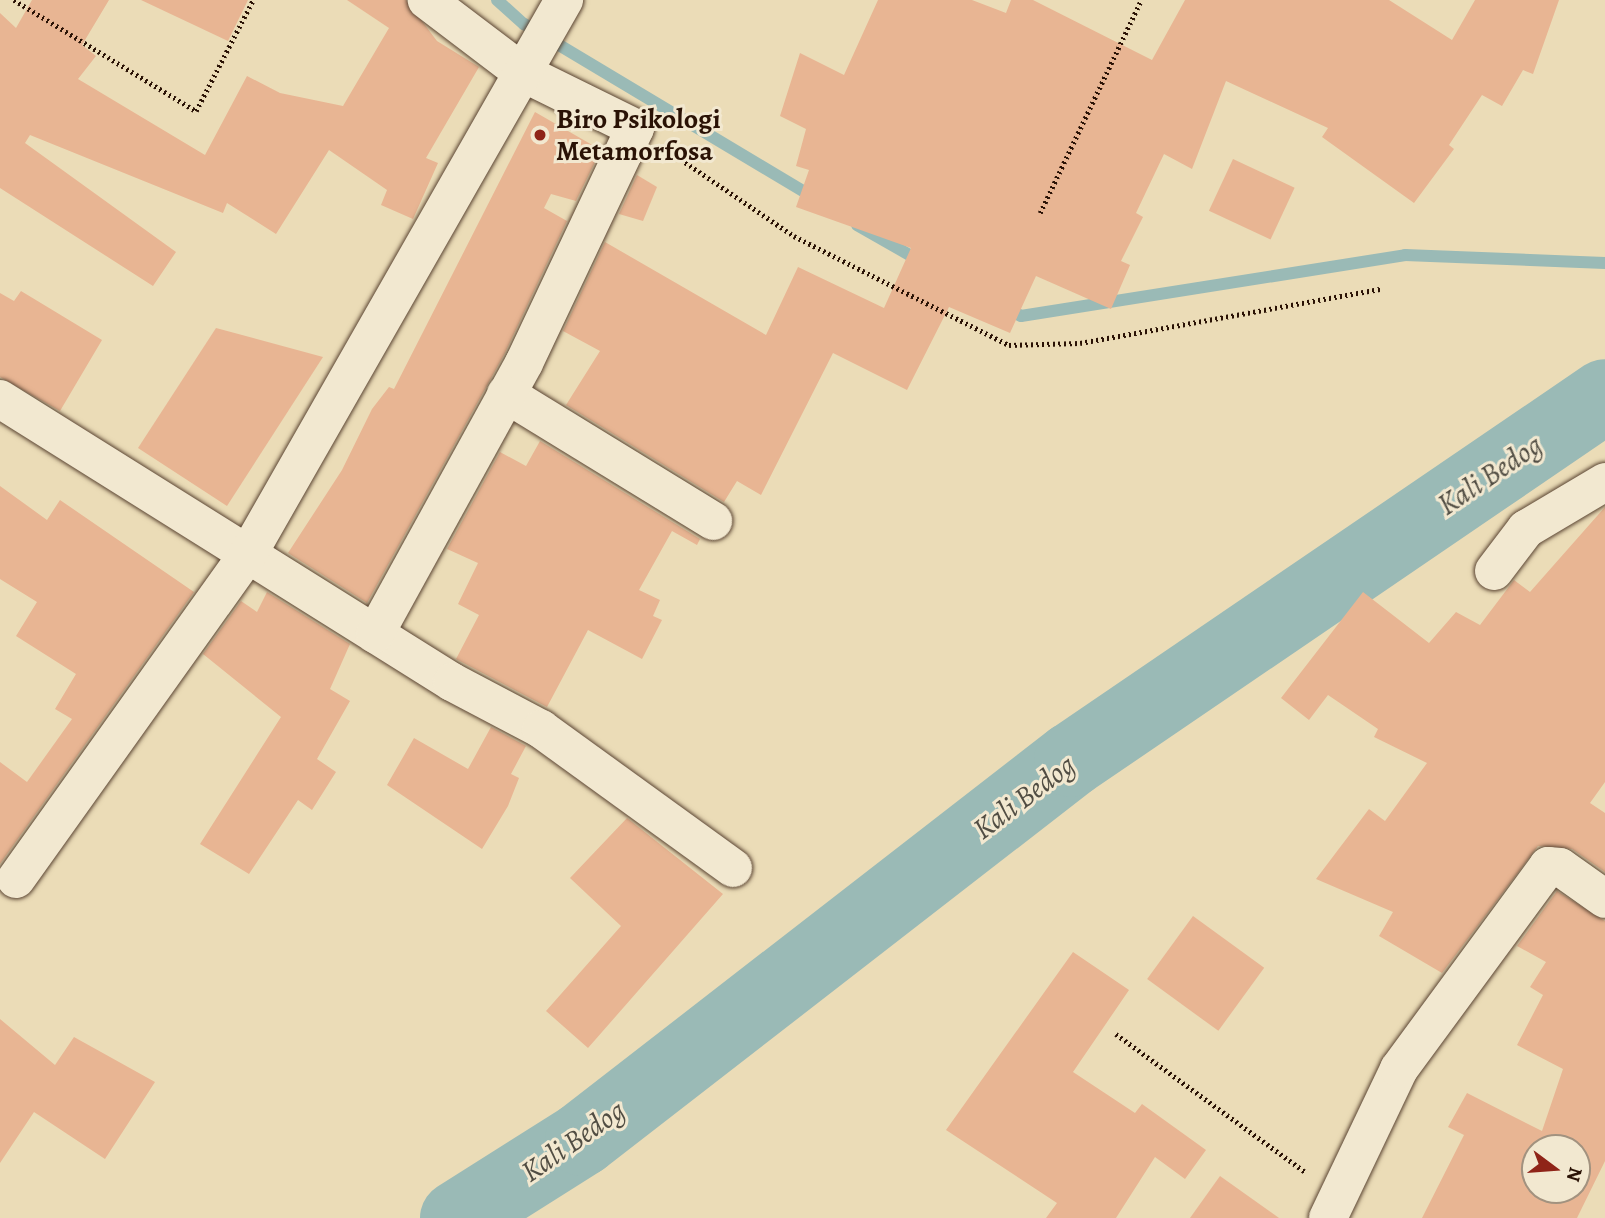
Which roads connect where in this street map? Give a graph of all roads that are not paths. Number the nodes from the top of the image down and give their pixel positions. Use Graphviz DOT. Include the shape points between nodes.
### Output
graph roads {
  1 [pos="427,0"];
  2 [pos="564,0"];
  3 [pos="532,58"];
  4 [pos="506,394"];
  5 [pos="0,399"];
  6 [pos="1605,482"];
  7 [pos="713,521"];
  8 [pos="248,554"];
  9 [pos="1494,571"];
  10 [pos="374,634"];
  11 [pos="733,868"];
  12 [pos="16,879"];
  13 [pos="1605,899"];
  14 [pos="1332,1206"];
  1 -- 3 [label="street"];
  2 -- 3 [label="street"];
  3 -- 4 [label="street" via="635,128"];
  3 -- 8 [label="street"];
  4 -- 7 [label="street"];
  4 -- 10 [label="street"];
  5 -- 8 [label="street"];
  6 -- 9 [label="street" via="1526,529"];
  8 -- 10 [label="street"];
  8 -- 12 [label="street"];
  10 -- 11 [label="street" via="541,729"];
  13 -- 14 [label="street" via="1560,867 1548,866 1399,1069"];
}
